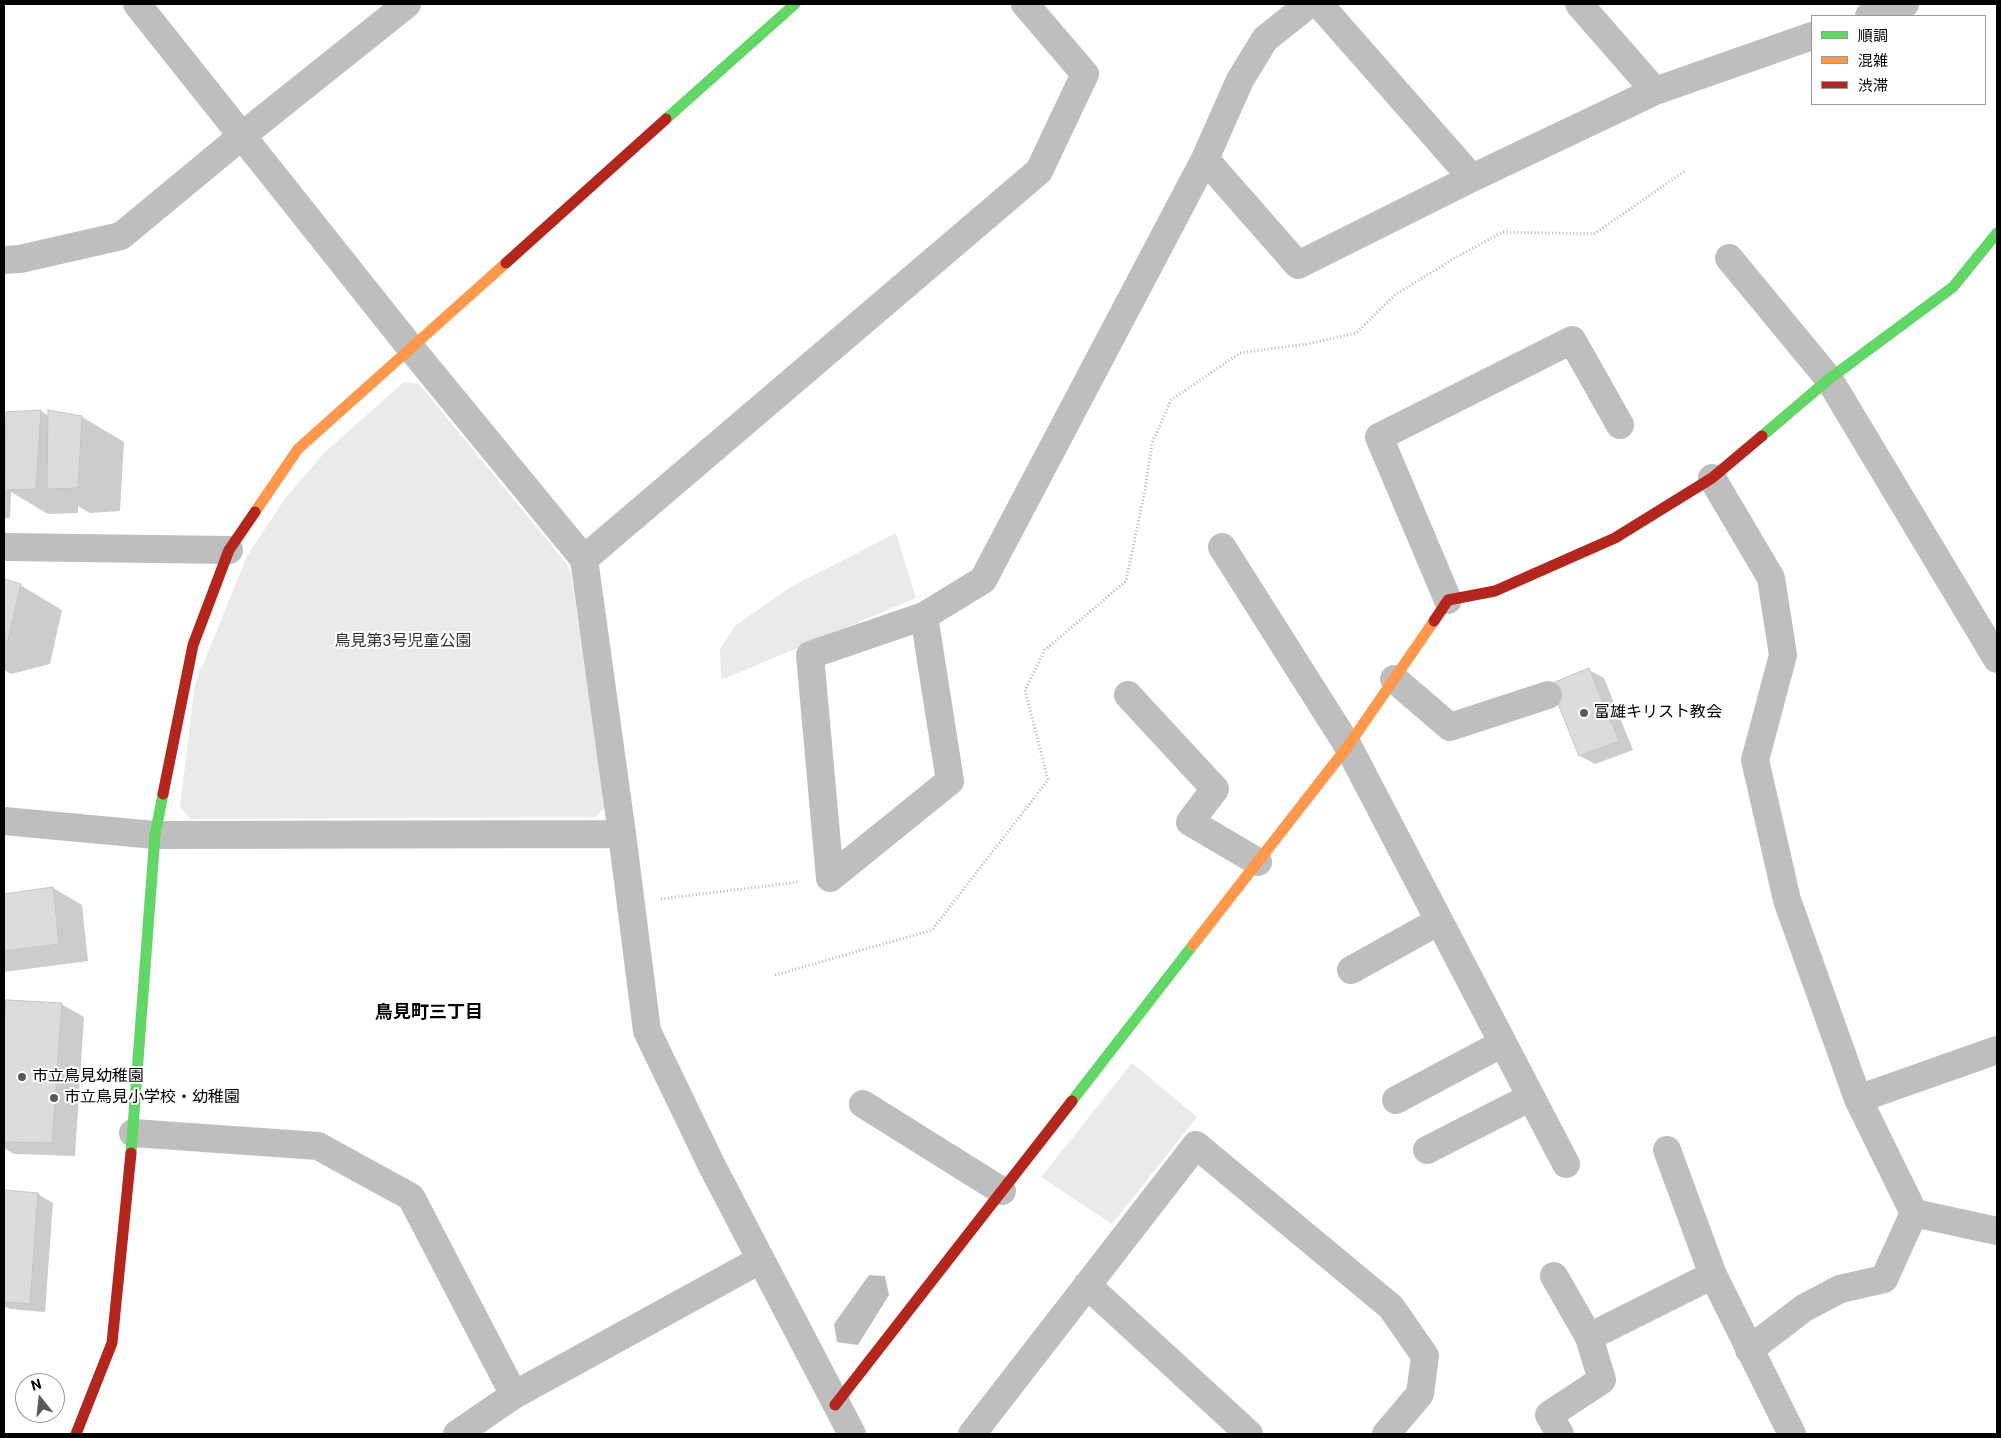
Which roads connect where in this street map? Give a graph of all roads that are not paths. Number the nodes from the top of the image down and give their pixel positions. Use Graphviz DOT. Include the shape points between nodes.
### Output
graph roads {
  1 [pos="137,4"];
  2 [pos="407,4"];
  3 [pos="795,4"];
  4 [pos="1025,4"];
  5 [pos="1310,4"];
  6 [pos="1319,4"];
  7 [pos="1580,4"];
  8 [pos="1905,4"];
  9 [pos="1872,15"];
  10 [pos="1811,36"];
  11 [pos="1655,91"];
  12 [pos="243,135"];
  13 [pos="1206,159"];
  14 [pos="1472,178"];
  15 [pos="1997,233"];
  16 [pos="1729,258"];
  17 [pos="4,260"];
  18 [pos="410,347"];
  19 [pos="1829,379"];
  20 [pos="1620,425"];
  21 [pos="1712,478"];
  22 [pos="4,547"];
  23 [pos="1222,547"];
  24 [pos="229,550"];
  25 [pos="584,559"];
  26 [pos="1448,600"];
  27 [pos="924,616"];
  28 [pos="1997,659"];
  29 [pos="1394,679"];
  30 [pos="1128,695"];
  31 [pos="1548,695"];
  32 [pos="1348,746"];
  33 [pos="4,821"];
  34 [pos="622,834"];
  35 [pos="154,835"];
  36 [pos="1258,862"];
  37 [pos="1439,920"];
  38 [pos="1351,970"];
  39 [pos="1503,1043"];
  40 [pos="1997,1050"];
  41 [pos="1531,1097"];
  42 [pos="1858,1099"];
  43 [pos="1396,1100"];
  44 [pos="863,1104"];
  45 [pos="133,1133"];
  46 [pos="1427,1150"];
  47 [pos="1667,1150"];
  48 [pos="1566,1164"];
  49 [pos="1002,1191"];
  50 [pos="1914,1213"];
  51 [pos="1997,1231"];
  52 [pos="760,1260"];
  53 [pos="1713,1275"];
  54 [pos="1554,1276"];
  55 [pos="1087,1285"];
  56 [pos="1589,1337"];
  57 [pos="1749,1350"];
  58 [pos="514,1395"];
  59 [pos="835,1405"];
  60 [pos="76,1434"];
  61 [pos="457,1434"];
  62 [pos="852,1434"];
  63 [pos="972,1434"];
  64 [pos="1249,1434"];
  65 [pos="1386,1434"];
  66 [pos="1560,1434"];
  67 [pos="1792,1434"];
  1 -- 12 [label="street"];
  2 -- 12 [label="street"];
  3 -- 18 [label="street"];
  4 -- 25 [label="street" via="1085,74 1040,171"];
  5 -- 13 [label="street" via="1265,39 1240,80"];
  6 -- 14 [label="street"];
  7 -- 11 [label="street"];
  8 -- 9 [label="street"];
  10 -- 11 [label="street"];
  11 -- 14 [label="street"];
  12 -- 17 [label="street" via="121,236"];
  12 -- 18 [label="street"];
  13 -- 14 [label="street" via="1298,265"];
  13 -- 27 [label="street" via="983,580"];
  15 -- 19 [label="street" via="1953,287"];
  16 -- 19 [label="street"];
  18 -- 24 [label="street" via="298,449"];
  18 -- 25 [label="street"];
  19 -- 21 [label="street"];
  19 -- 28 [label="street"];
  20 -- 26 [label="street" via="1572,340 1379,437"];
  21 -- 26 [label="street" via="1616,538 1495,591"];
  21 -- 42 [label="street" via="1771,578 1783,655 1755,760 1787,900"];
  22 -- 24 [label="street"];
  23 -- 32 [label="street"];
  24 -- 35 [label="street" via="193,645"];
  25 -- 34 [label="street"];
  26 -- 29 [label="street"];
  27 -- 27 [label="street" via="950,781 830,878 810,655"];
  29 -- 31 [label="street" via="1450,727"];
  29 -- 32 [label="street"];
  30 -- 36 [label="street" via="1215,789 1190,822"];
  32 -- 36 [label="street"];
  32 -- 37 [label="street"];
  33 -- 35 [label="street"];
  34 -- 35 [label="street"];
  34 -- 52 [label="street" via="647,1031"];
  35 -- 45 [label="street"];
  36 -- 49 [label="street"];
  37 -- 38 [label="street"];
  37 -- 39 [label="street"];
  39 -- 41 [label="street"];
  39 -- 43 [label="street"];
  40 -- 42 [label="street"];
  41 -- 46 [label="street"];
  41 -- 48 [label="street"];
  42 -- 50 [label="street"];
  44 -- 49 [label="street"];
  45 -- 58 [label="street" via="318,1146 411,1198"];
  45 -- 60 [label="street" via="112,1343"];
  47 -- 53 [label="street"];
  49 -- 59 [label="street"];
  50 -- 51 [label="street"];
  50 -- 57 [label="street" via="1884,1279 1840,1289 1804,1308"];
  52 -- 58 [label="street"];
  52 -- 59 [label="street"];
  53 -- 56 [label="street"];
  53 -- 57 [label="street"];
  54 -- 56 [label="street"];
  55 -- 63 [label="street"];
  55 -- 64 [label="street"];
  55 -- 65 [label="street" via="1196,1145 1391,1307 1425,1356 1420,1394"];
  56 -- 66 [label="street" via="1602,1380 1549,1415"];
  57 -- 67 [label="street"];
  58 -- 61 [label="street"];
  59 -- 62 [label="street"];
}
